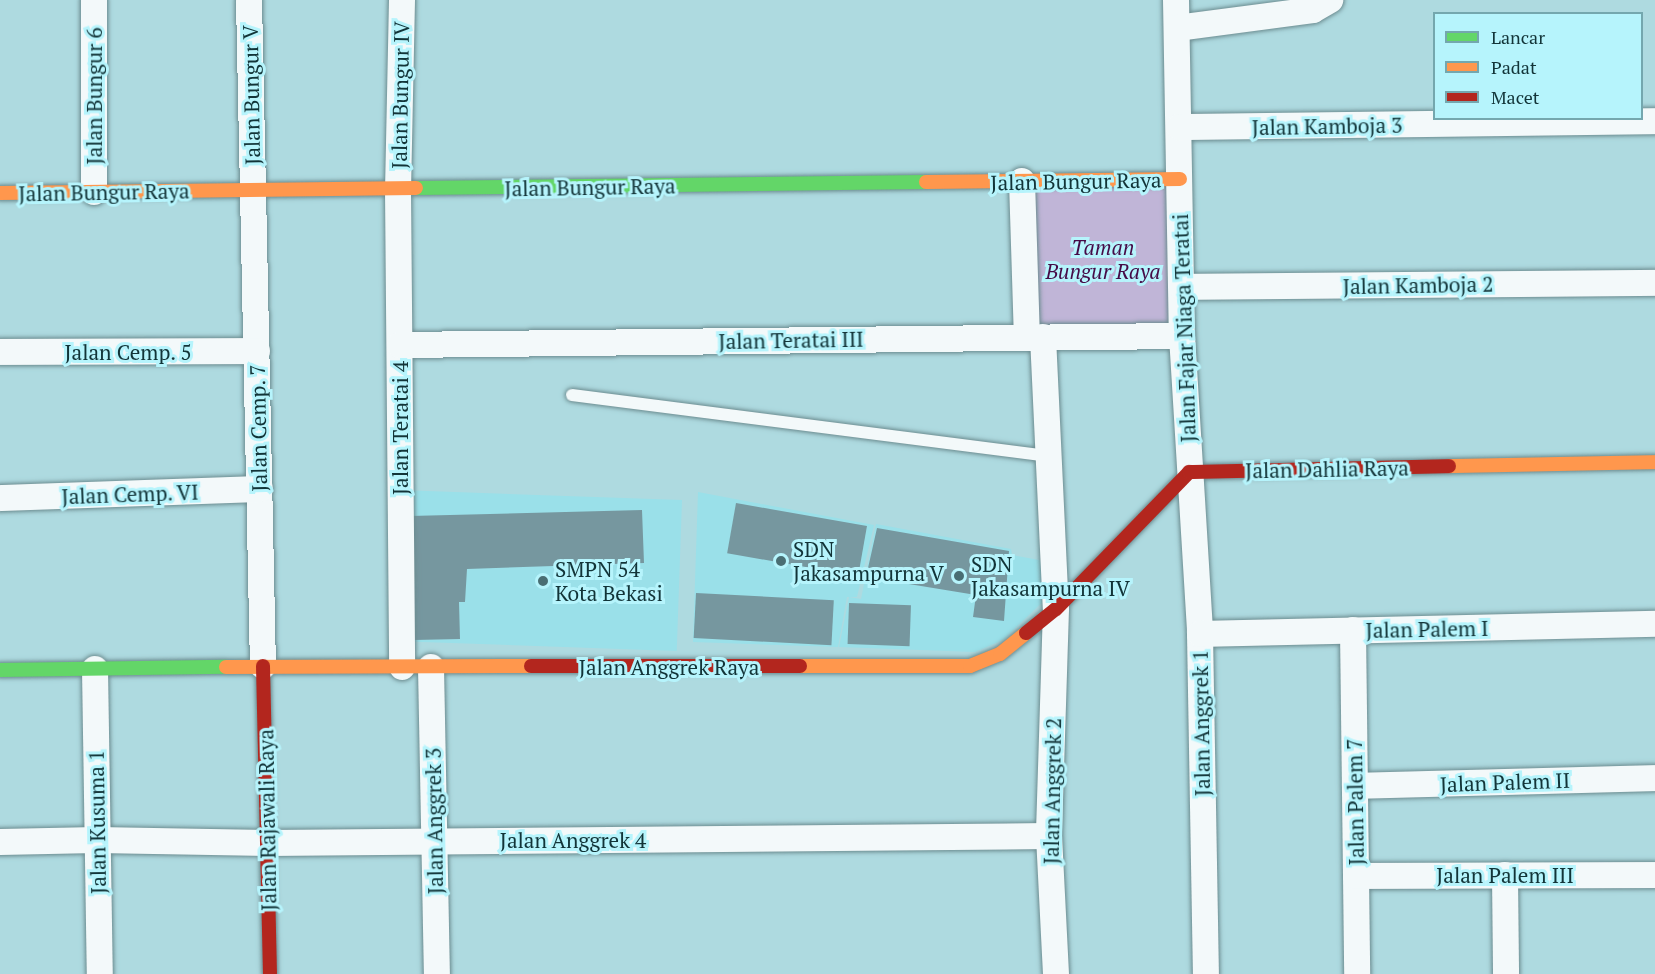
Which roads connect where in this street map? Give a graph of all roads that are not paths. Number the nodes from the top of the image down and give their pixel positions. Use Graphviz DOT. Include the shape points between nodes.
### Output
graph roads {
  1 [pos="94,0"];
  2 [pos="249,0"];
  3 [pos="402,0"];
  4 [pos="1330,0"];
  5 [pos="1177,8"];
  6 [pos="1655,121"];
  7 [pos="1179,127"];
  8 [pos="1180,179"];
  9 [pos="1022,182"];
  10 [pos="253,190"];
  11 [pos="398,190"];
  12 [pos="94,192"];
  13 [pos="0,193"];
  14 [pos="1655,283"];
  15 [pos="1182,287"];
  16 [pos="1182,336"];
  17 [pos="1035,337"];
  18 [pos="400,345"];
  19 [pos="257,351"];
  20 [pos="0,352"];
  21 [pos="572,395"];
  22 [pos="1047,456"];
  23 [pos="1655,462"];
  24 [pos="1189,472"];
  25 [pos="260,489"];
  26 [pos="0,498"];
  27 [pos="1056,609"];
  28 [pos="1655,624"];
  29 [pos="1353,630"];
  30 [pos="1200,634"];
  31 [pos="263,666"];
  32 [pos="402,667"];
  33 [pos="431,667"];
  34 [pos="95,669"];
  35 [pos="0,670"];
  36 [pos="1655,778"];
  37 [pos="1355,786"];
  38 [pos="1049,837"];
  39 [pos="97,840"];
  40 [pos="434,841"];
  41 [pos="0,842"];
  42 [pos="268,843"];
  43 [pos="1505,875"];
  44 [pos="1655,875"];
  45 [pos="1356,876"];
  46 [pos="100,974"];
  47 [pos="270,974"];
  48 [pos="437,974"];
  49 [pos="1056,974"];
  50 [pos="1206,974"];
  51 [pos="1357,974"];
  52 [pos="1506,974"];
  1 -- 12 [label="street, Jalan Bungur 6"];
  2 -- 10 [label="street, Jalan Bungur V"];
  3 -- 11 [label="street, Jalan Bungur IV"];
  4 -- 5 [label="street" via="1313,10"];
  5 -- 7 [label="street, Jalan Fajar Niaga Teratai"];
  6 -- 7 [label="street, Jalan Kamboja 3"];
  7 -- 8 [label="street, Jalan Fajar Niaga Teratai"];
  8 -- 9 [label="street, Jalan Bungur Raya"];
  8 -- 15 [label="street, Jalan Fajar Niaga Teratai"];
  9 -- 11 [label="street, Jalan Bungur Raya"];
  9 -- 17 [label="street, Jalan Anggrek 2"];
  10 -- 11 [label="street, Jalan Bungur Raya"];
  10 -- 12 [label="street, Jalan Bungur Raya"];
  10 -- 19 [label="street, Jalan Cemp. 7"];
  11 -- 18 [label="street, Jalan Teratai 4"];
  12 -- 13 [label="street, Jalan Bungur Raya"];
  14 -- 15 [label="street, Jalan Kamboja 2"];
  15 -- 16 [label="street, Jalan Fajar Niaga Teratai"];
  16 -- 17 [label="street, Jalan Teratai III"];
  16 -- 24 [label="street, Jalan Fajar Niaga Teratai"];
  17 -- 18 [label="street, Jalan Teratai III"];
  17 -- 22 [label="street, Jalan Anggrek 2"];
  18 -- 32 [label="street, Jalan Teratai 4"];
  19 -- 20 [label="street, Jalan Cemp. 5"];
  19 -- 25 [label="street, Jalan Cemp. 7"];
  21 -- 22 [label="lane"];
  22 -- 27 [label="street, Jalan Anggrek 2"];
  23 -- 24 [label="street, Jalan Dahlia Raya"];
  24 -- 27 [label="street"];
  24 -- 30 [label="street, Jalan Anggrek 1"];
  25 -- 26 [label="street, Jalan Cemp. VI"];
  25 -- 31 [label="street, Jalan Cemp. 7"];
  27 -- 33 [label="street, Jalan Anggrek Raya" via="1000,654 970,666"];
  27 -- 38 [label="street, Jalan Anggrek 2"];
  28 -- 29 [label="street, Jalan Palem I"];
  29 -- 30 [label="street, Jalan Palem I"];
  29 -- 37 [label="street, Jalan Palem 7"];
  30 -- 50 [label="street, Jalan Anggrek 1"];
  31 -- 32 [label="street, Jalan Anggrek Raya"];
  31 -- 34 [label="street, Jalan Anggrek Raya"];
  31 -- 42 [label="street, Jalan Rajawali Raya"];
  32 -- 33 [label="street, Jalan Anggrek Raya"];
  33 -- 40 [label="street, Jalan Anggrek 3"];
  34 -- 35 [label="street, Jalan Anggrek Raya"];
  34 -- 39 [label="street, Jalan Kusuma 1"];
  36 -- 37 [label="street, Jalan Palem II"];
  37 -- 45 [label="street, Jalan Palem 7"];
  38 -- 40 [label="street, Jalan Anggrek 4"];
  38 -- 49 [label="street, Jalan Anggrek 2"];
  39 -- 41 [label="street, Jalan Anggrek 4"];
  39 -- 42 [label="street, Jalan Anggrek 4"];
  39 -- 46 [label="street, Jalan Kusuma 1"];
  40 -- 42 [label="street, Jalan Anggrek 4"];
  40 -- 48 [label="street, Jalan Anggrek 3"];
  42 -- 47 [label="street, Jalan Rajawali Raya"];
  43 -- 44 [label="street, Jalan Palem III"];
  43 -- 45 [label="street, Jalan Palem III"];
  43 -- 52 [label="street"];
  45 -- 51 [label="street, Jalan Palem 7"];
}
